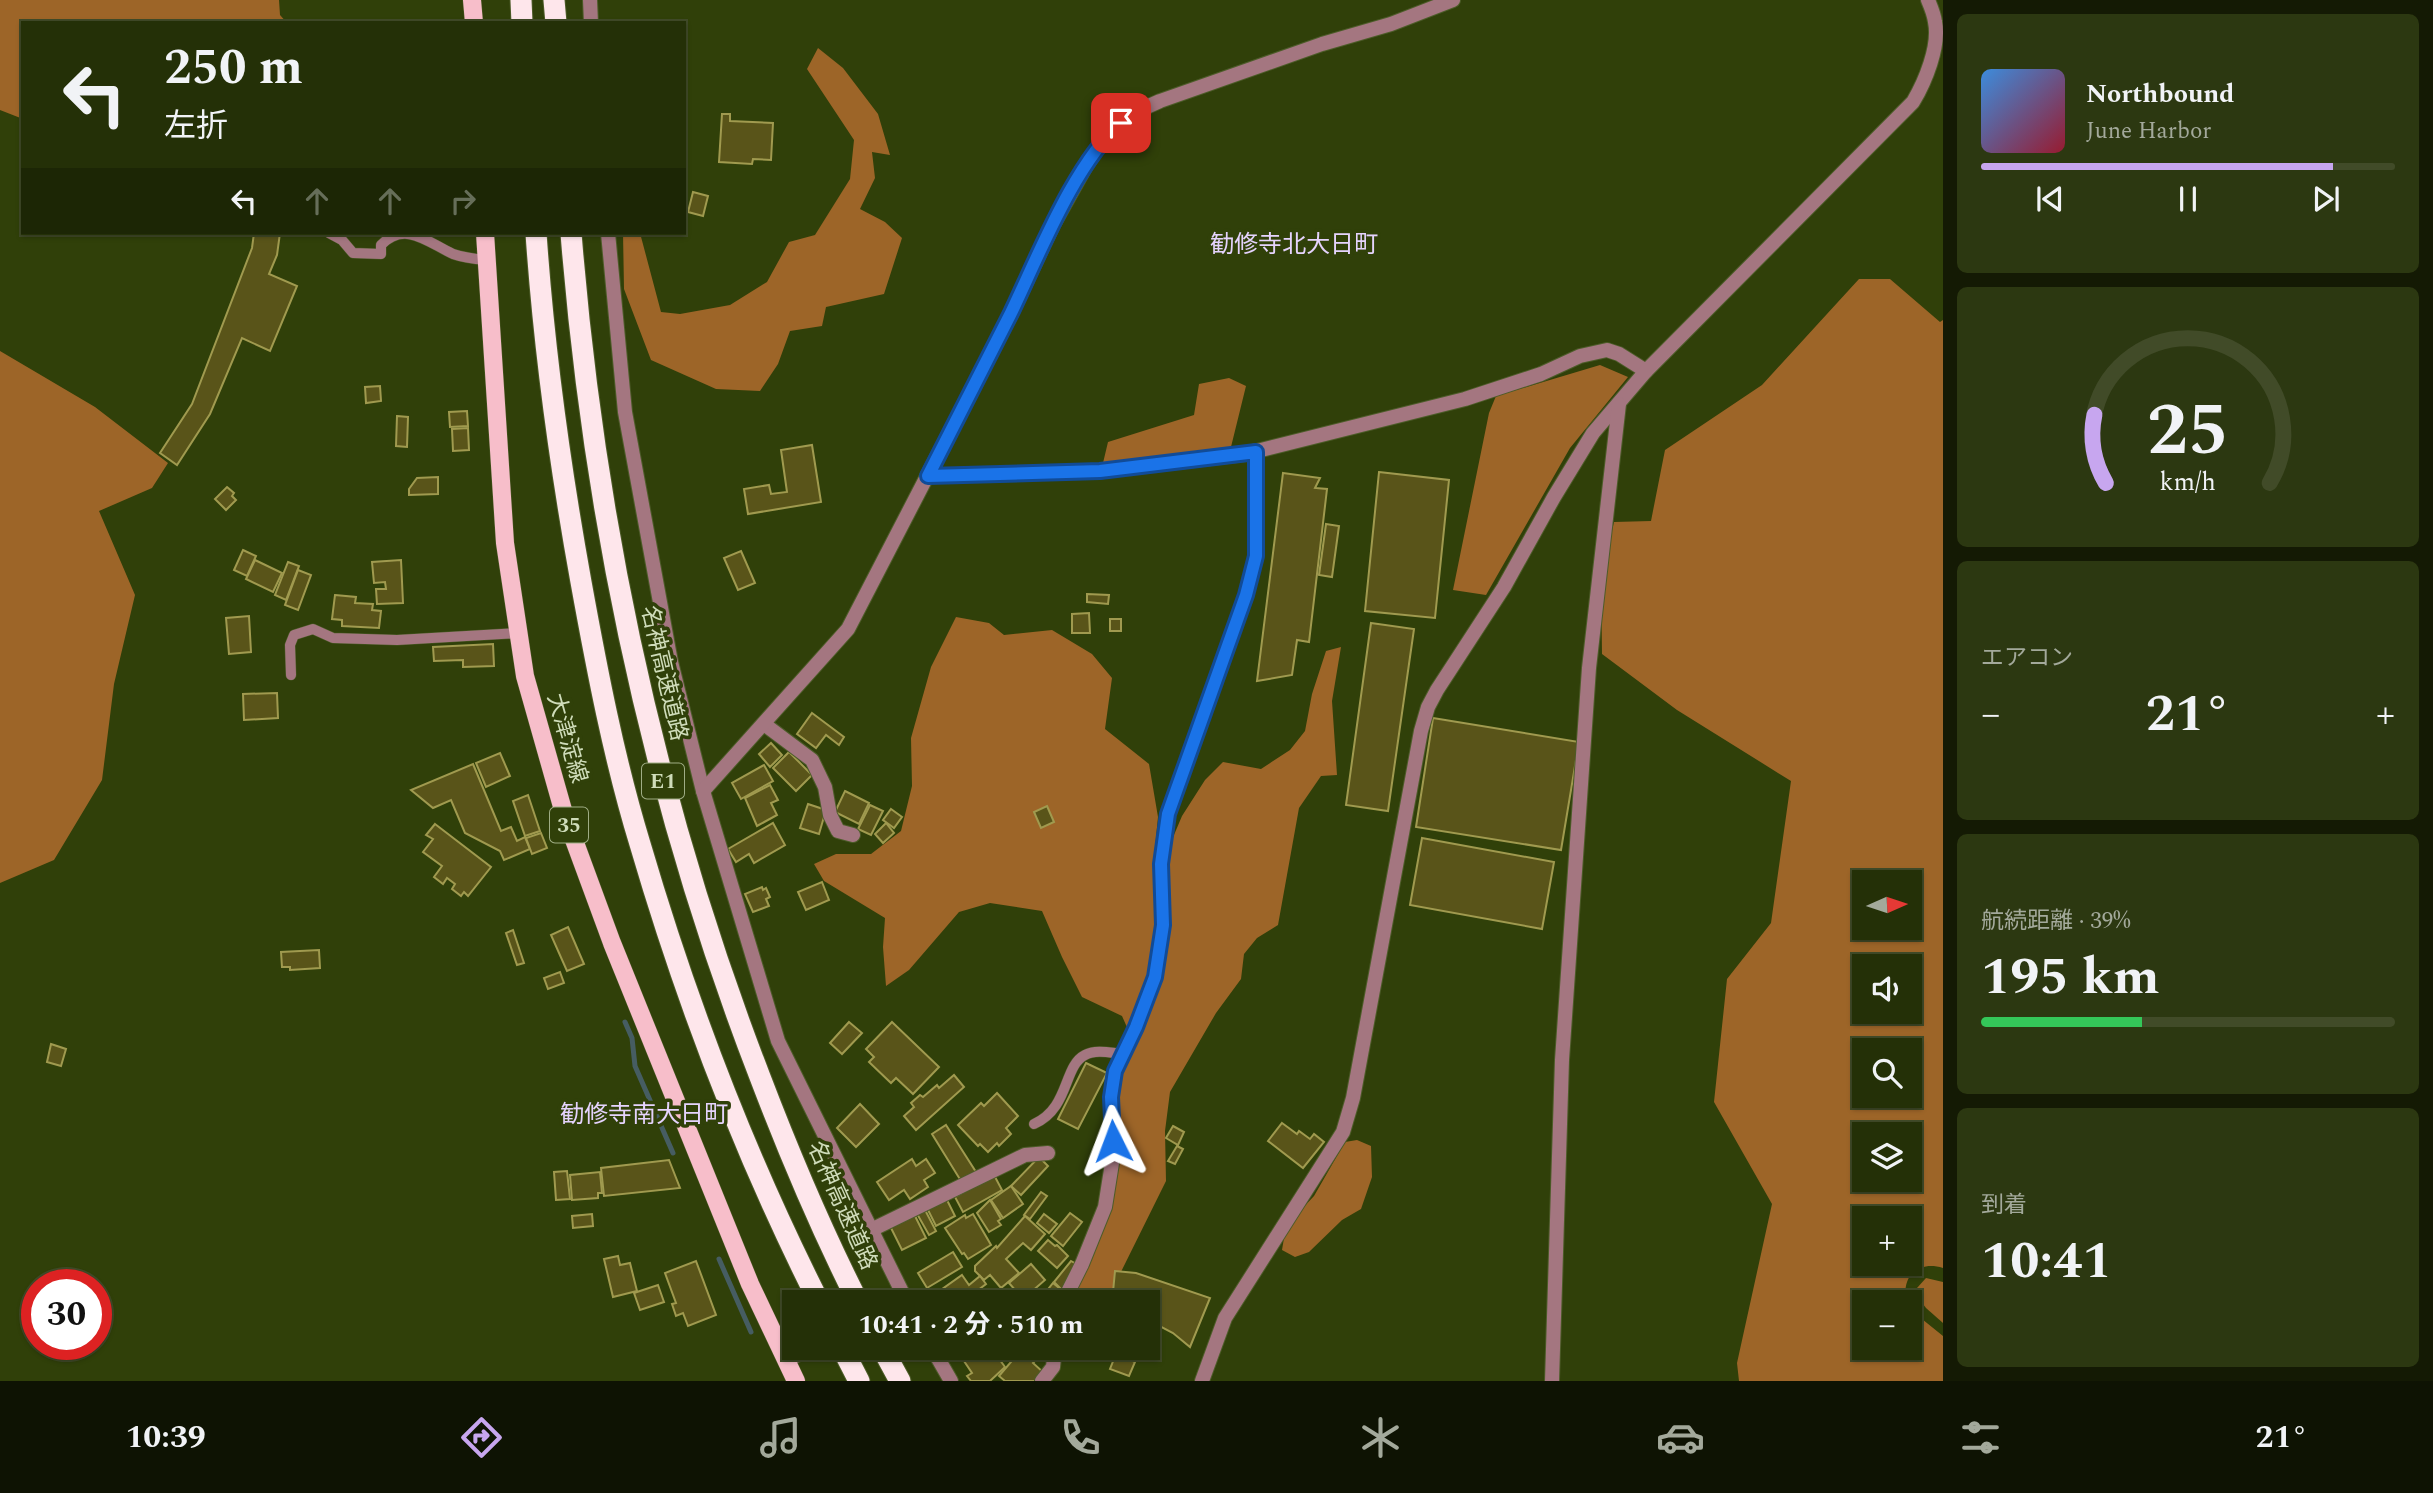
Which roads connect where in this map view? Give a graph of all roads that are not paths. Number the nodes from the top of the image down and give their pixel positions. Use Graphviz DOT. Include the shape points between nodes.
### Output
graph roads {
  1 [pos="472,0"];
  2 [pos="521,0"];
  3 [pos="554,0"];
  4 [pos="590,0"];
  5 [pos="1453,0"];
  6 [pos="1928,0"];
  7 [pos="474,21"];
  8 [pos="522,21"];
  9 [pos="556,21"];
  10 [pos="591,21"];
  11 [pos="333,235"];
  12 [pos="400,235"];
  13 [pos="416,235"];
  14 [pos="485,235"];
  15 [pos="536,235"];
  16 [pos="571,235"];
  17 [pos="608,235"];
  18 [pos="487,260"];
  19 [pos="1646,371"];
  20 [pos="1619,404"];
  21 [pos="1256,452"];
  22 [pos="928,476"];
  23 [pos="519,633"];
  24 [pos="291,675"];
  25 [pos="764,724"];
  26 [pos="703,792"];
  27 [pos="853,835"];
  28 [pos="1123,1054"];
  29 [pos="1034,1124"];
  30 [pos="1048,1153"];
  31 [pos="871,1230"];
  32 [pos="813,1290"];
  33 [pos="853,1290"];
  34 [pos="899,1290"];
  35 [pos="1069,1290"];
  36 [pos="789,1360"];
  37 [pos="848,1360"];
  38 [pos="889,1360"];
  39 [pos="939,1360"];
  40 [pos="1054,1360"];
  41 [pos="786,1362"];
  42 [pos="796,1381"];
  43 [pos="859,1381"];
  44 [pos="900,1381"];
  45 [pos="951,1381"];
  46 [pos="1042,1381"];
  47 [pos="1202,1381"];
  48 [pos="1552,1381"];
  1 -- 7 [label="main road"];
  2 -- 8 [label="highway"];
  3 -- 9 [label="highway"];
  4 -- 10 [label="street"];
  5 -- 22 [label="street" via="1160,101 1131,114 1108,133 1053,225"];
  6 -- 19 [label="street" via="1936,24 1932,58 1913,102"];
  11 -- 12 [label="lane" via="352,253 381,254 381,245 388,238"];
  13 -- 18 [label="lane" via="452,253"];
  14 -- 18 [label="main road, 大津淀線 / 35"];
  15 -- 32 [label="highway, E1" via="549,378 572,529 593,651 639,843 711,1056"];
  16 -- 33 [label="highway, 名神高速道路 / E1" via="606,520 653,744 699,907 747,1045"];
  17 -- 26 [label="street" via="625,412 671,662"];
  18 -- 23 [label="main road, 大津淀線 / 35" via="505,543"];
  19 -- 20 [label="street"];
  19 -- 21 [label="street" via="1606,350 1465,400"];
  20 -- 47 [label="street" via="1593,433 1428,707 1343,1132 1226,1318"];
  20 -- 48 [label="street" via="1589,668 1562,1060"];
  21 -- 22 [label="street" via="1100,471"];
  21 -- 28 [label="street" via="1256,556 1168,814 1161,864 1163,925 1155,977"];
  22 -- 25 [label="street" via="848,629"];
  23 -- 24 [label="lane" via="397,640 333,638 313,628 294,635"];
  23 -- 41 [label="main road, 大津淀線 / 35" via="525,676 563,810 712,1192"];
  25 -- 26 [label="street"];
  25 -- 27 [label="street" via="811,760 838,831"];
  26 -- 31 [label="street" via="778,1041"];
  28 -- 29 [label="lane" via="1090,1053 1079,1059 1052,1114"];
  28 -- 35 [label="street" via="1111,1097 1113,1157 1105,1207"];
  30 -- 31 [label="street" via="1025,1155"];
  31 -- 34 [label="street"];
  36 -- 41 [label="street"];
  37 -- 43 [label="highway"];
  38 -- 44 [label="highway"];
  39 -- 45 [label="street"];
  40 -- 46 [label="street"];
  41 -- 42 [label="main road, 大津淀線 / 35"];
}
